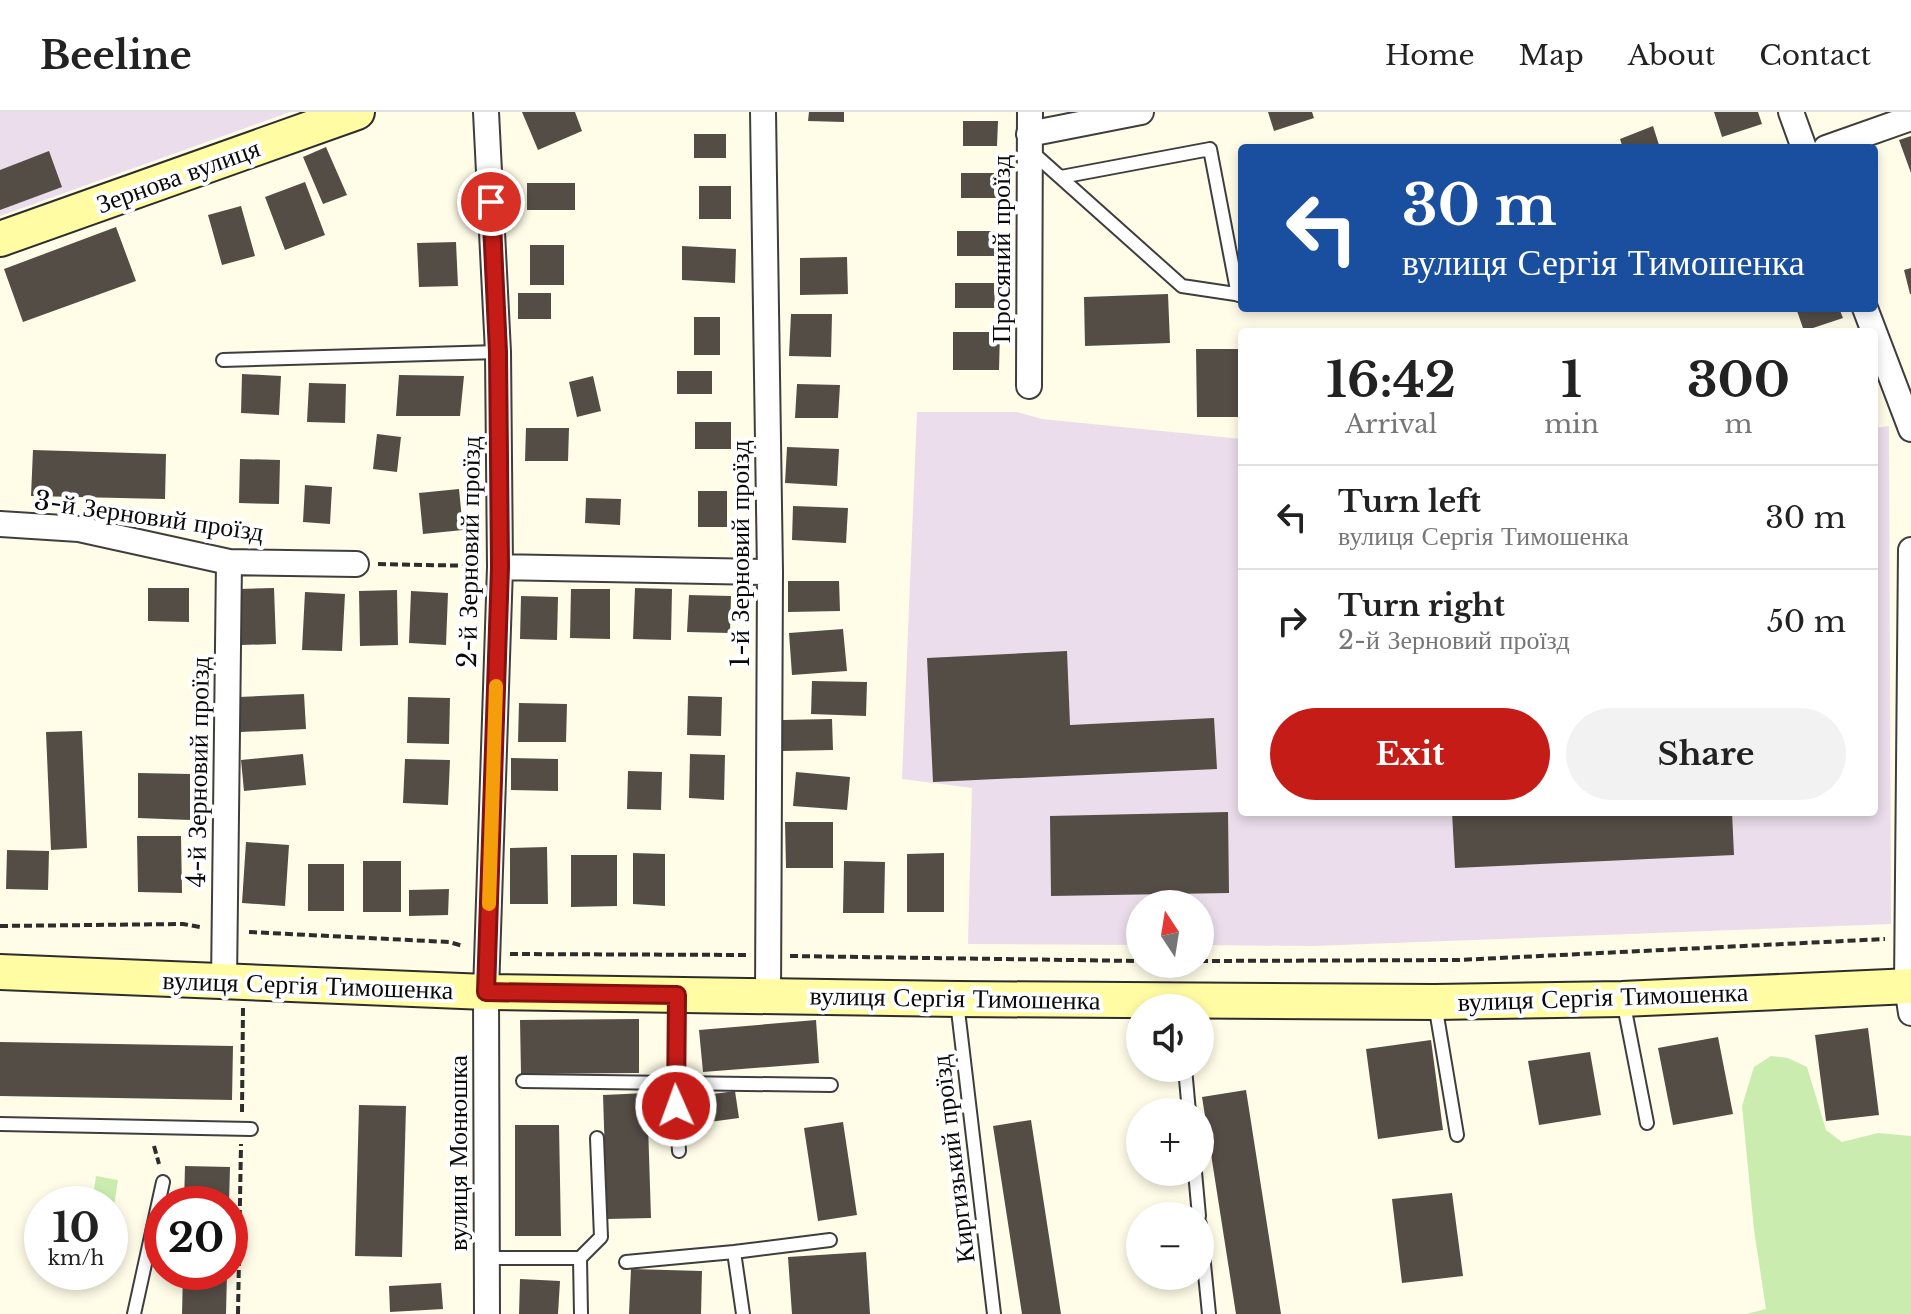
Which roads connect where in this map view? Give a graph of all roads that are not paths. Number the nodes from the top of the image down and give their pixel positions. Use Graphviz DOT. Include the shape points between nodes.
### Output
graph roads {
  1 [pos="357,112"];
  2 [pos="486,112"];
  3 [pos="763,112"];
  4 [pos="1141,112"];
  5 [pos="1791,112"];
  6 [pos="1911,118"];
  7 [pos="1029,132"];
  8 [pos="1803,144"];
  9 [pos="1837,144"];
  10 [pos="1061,177"];
  11 [pos="0,239"];
  12 [pos="1238,285"];
  13 [pos="1238,295"];
  14 [pos="1878,342"];
  15 [pos="498,352"];
  16 [pos="223,360"];
  17 [pos="1029,386"];
  18 [pos="1911,429"];
  19 [pos="0,524"];
  20 [pos="1911,550"];
  21 [pos="229,562"];
  22 [pos="356,564"];
  23 [pos="500,567"];
  24 [pos="770,572"];
  25 [pos="0,972"];
  26 [pos="486,992"];
  27 [pos="677,995"];
  28 [pos="1910,995"];
  29 [pos="233,996"];
  30 [pos="768,996"];
  31 [pos="957,999"];
  32 [pos="1622,999"];
  33 [pos="1435,1002"];
  34 [pos="1126,1003"];
  35 [pos="1214,1004"];
  36 [pos="523,1081"];
  37 [pos="675,1083"];
  38 [pos="831,1085"];
  39 [pos="1647,1123"];
  40 [pos="0,1124"];
  41 [pos="246,1129"];
  42 [pos="1457,1135"];
  43 [pos="597,1138"];
  44 [pos="679,1151"];
  45 [pos="163,1182"];
  46 [pos="830,1240"];
  47 [pos="734,1252"];
  48 [pos="486,1258"];
  49 [pos="580,1258"];
  50 [pos="626,1262"];
  51 [pos="1207,1290"];
  52 [pos="134,1314"];
  53 [pos="487,1314"];
  54 [pos="581,1314"];
  55 [pos="743,1314"];
  56 [pos="994,1314"];
  57 [pos="1209,1314"];
  1 -- 11 [label="street, Зернова вулиця"];
  2 -- 15 [label="street, 2-й Зерновий проїзд"];
  3 -- 24 [label="street, 1-й Зерновий проїзд"];
  4 -- 7 [label="street"];
  5 -- 8 [label="street"];
  6 -- 9 [label="street"];
  7 -- 10 [label="lane"];
  7 -- 17 [label="street, Просяний проїзд"];
  10 -- 12 [label="lane" via="1210,149"];
  10 -- 13 [label="lane" via="1182,286"];
  14 -- 18 [label="street"];
  15 -- 16 [label="lane"];
  15 -- 23 [label="street, 2-й Зерновий проїзд"];
  19 -- 21 [label="street, 3-й Зерновий проїзд" via="79,529"];
  20 -- 28 [label="street"];
  21 -- 22 [label="street, 3-й Зерновий проїзд"];
  21 -- 29 [label="street, 4-й Зерновий проїзд" via="224,931"];
  23 -- 24 [label="street"];
  23 -- 26 [label="street, 2-й Зерновий проїзд"];
  24 -- 30 [label="street, 1-й Зерновий проїзд"];
  25 -- 29 [label="street, вулиця Сергія Тимошенка"];
  26 -- 27 [label="street, вулиця Сергія Тимошенка"];
  26 -- 29 [label="street, вулиця Сергія Тимошенка"];
  26 -- 48 [label="street, вулиця Монюшка"];
  27 -- 30 [label="street, вулиця Сергія Тимошенка"];
  27 -- 37 [label="lane"];
  28 -- 32 [label="street, вулиця Сергія Тимошенка"];
  30 -- 31 [label="street, вулиця Сергія Тимошенка"];
  31 -- 34 [label="street, вулиця Сергія Тимошенка"];
  31 -- 56 [label="lane, Киргизький проїзд"];
  32 -- 33 [label="street, вулиця Сергія Тимошенка"];
  32 -- 39 [label="lane"];
  33 -- 35 [label="street, вулиця Сергія Тимошенка"];
  33 -- 42 [label="lane"];
  36 -- 37 [label="lane"];
  37 -- 38 [label="lane"];
  37 -- 44 [label="lane"];
  40 -- 41 [label="lane"];
  43 -- 49 [label="lane" via="601,1237"];
  45 -- 52 [label="lane"];
  46 -- 47 [label="lane"];
  47 -- 50 [label="lane"];
  47 -- 55 [label="lane"];
  48 -- 49 [label="lane"];
  48 -- 53 [label="street, вулиця Монюшка"];
  49 -- 54 [label="lane"];
  51 -- 57 [label="lane"];
}
